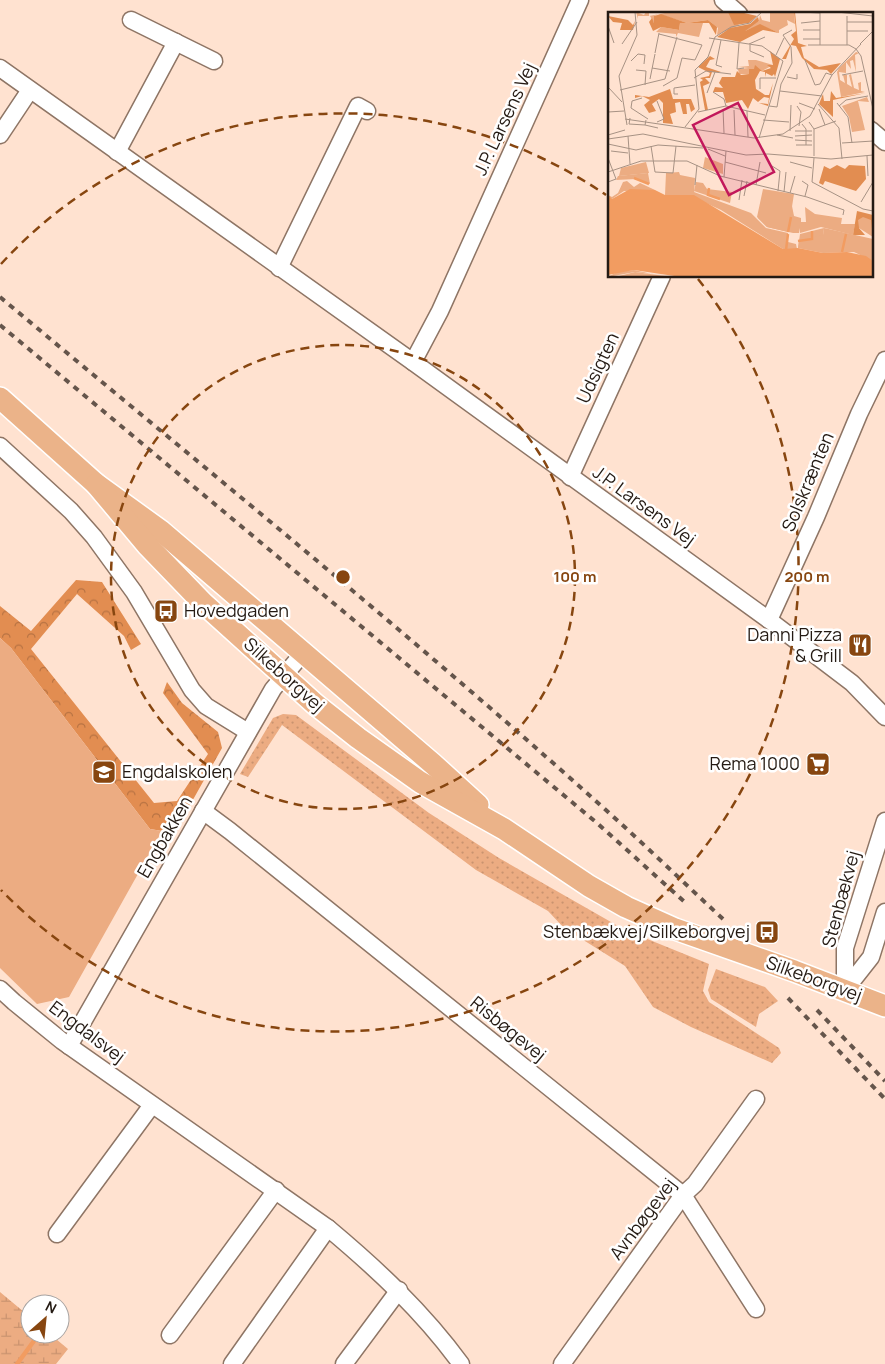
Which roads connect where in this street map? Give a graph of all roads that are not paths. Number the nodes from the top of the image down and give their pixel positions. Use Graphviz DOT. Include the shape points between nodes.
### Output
graph roads {
  1 [pos="580,0"];
  2 [pos="723,0"];
  3 [pos="737,12"];
  4 [pos="131,20"];
  5 [pos="176,42"];
  6 [pos="214,61"];
  7 [pos="0,68"];
  8 [pos="30,90"];
  9 [pos="367,111"];
  10 [pos="872,131"];
  11 [pos="0,135"];
  12 [pos="885,142"];
  13 [pos="117,152"];
  14 [pos="279,268"];
  15 [pos="661,278"];
  16 [pos="885,360"];
  17 [pos="412,362"];
  18 [pos="0,398"];
  19 [pos="0,446"];
  20 [pos="570,477"];
  21 [pos="96,484"];
  22 [pos="769,620"];
  23 [pos="303,653"];
  24 [pos="284,676"];
  25 [pos="852,683"];
  26 [pos="885,701"];
  27 [pos="885,717"];
  28 [pos="248,732"];
  29 [pos="203,811"];
  30 [pos="885,821"];
  31 [pos="504,829"];
  32 [pos="885,912"];
  33 [pos="0,988"];
  34 [pos="845,990"];
  35 [pos="885,1006"];
  36 [pos="69,1046"];
  37 [pos="756,1099"];
  38 [pos="152,1105"];
  39 [pos="276,1190"];
  40 [pos="683,1195"];
  41 [pos="328,1228"];
  42 [pos="57,1234"];
  43 [pos="398,1290"];
  44 [pos="756,1309"];
  45 [pos="170,1335"];
  46 [pos="232,1364"];
  47 [pos="344,1364"];
  48 [pos="461,1364"];
  49 [pos="562,1364"];
  1 -- 17 [label="street, J.P. Larsens Vej" via="440,311"];
  2 -- 3 [label="street"];
  4 -- 5 [label="street"];
  5 -- 6 [label="street"];
  5 -- 13 [label="street"];
  7 -- 8 [label="street, J.P. Larsens Vej"];
  8 -- 11 [label="street"];
  8 -- 13 [label="street, J.P. Larsens Vej"];
  9 -- 14 [label="street" via="358,106"];
  10 -- 12 [label="street"];
  13 -- 14 [label="street, J.P. Larsens Vej"];
  14 -- 17 [label="street, J.P. Larsens Vej"];
  15 -- 20 [label="street, Udsigten"];
  16 -- 22 [label="street, Solskrænten"];
  17 -- 20 [label="street, J.P. Larsens Vej"];
  18 -- 21 [label="main road, Silkeborgvej"];
  19 -- 28 [label="street" via="65,504 94,538 134,592 192,690 206,706"];
  20 -- 22 [label="street, J.P. Larsens Vej"];
  21 -- 23 [label="main road, Silkeborgvej" via="161,531"];
  21 -- 24 [label="main road, Silkeborgvej" via="148,546"];
  22 -- 25 [label="street, J.P. Larsens Vej"];
  23 -- 24 [label="street, Engbakken"];
  23 -- 31 [label="main road, Silkeborgvej"];
  24 -- 28 [label="street, Engbakken"];
  24 -- 31 [label="main road, Silkeborgvej" via="358,738 420,782"];
  25 -- 26 [label="street, J.P. Larsens Vej"];
  25 -- 27 [label="street, J.P. Larsens Vej"];
  28 -- 29 [label="street, Engbakken"];
  29 -- 36 [label="street, Engbakken"];
  29 -- 40 [label="street, Risbøgevej"];
  30 -- 34 [label="street, Stenbækvej" via="845,948"];
  31 -- 34 [label="main road, Silkeborgvej" via="626,907 675,929"];
  32 -- 34 [label="street" via="871,957"];
  33 -- 36 [label="street, Engdalsvej"];
  34 -- 35 [label="main road, Silkeborgvej"];
  36 -- 38 [label="street, Engdalsvej"];
  37 -- 40 [label="street, Avnbøgevej" via="695,1184"];
  38 -- 39 [label="street, Engdalsvej"];
  38 -- 42 [label="street"];
  39 -- 41 [label="street, Engdalsvej"];
  39 -- 45 [label="street"];
  40 -- 44 [label="street, Risbøgevej"];
  40 -- 49 [label="street, Avnbøgevej"];
  41 -- 43 [label="street, Engdalsvej"];
  41 -- 46 [label="street"];
  43 -- 47 [label="street"];
  43 -- 48 [label="street, Engdalsvej"];
}
